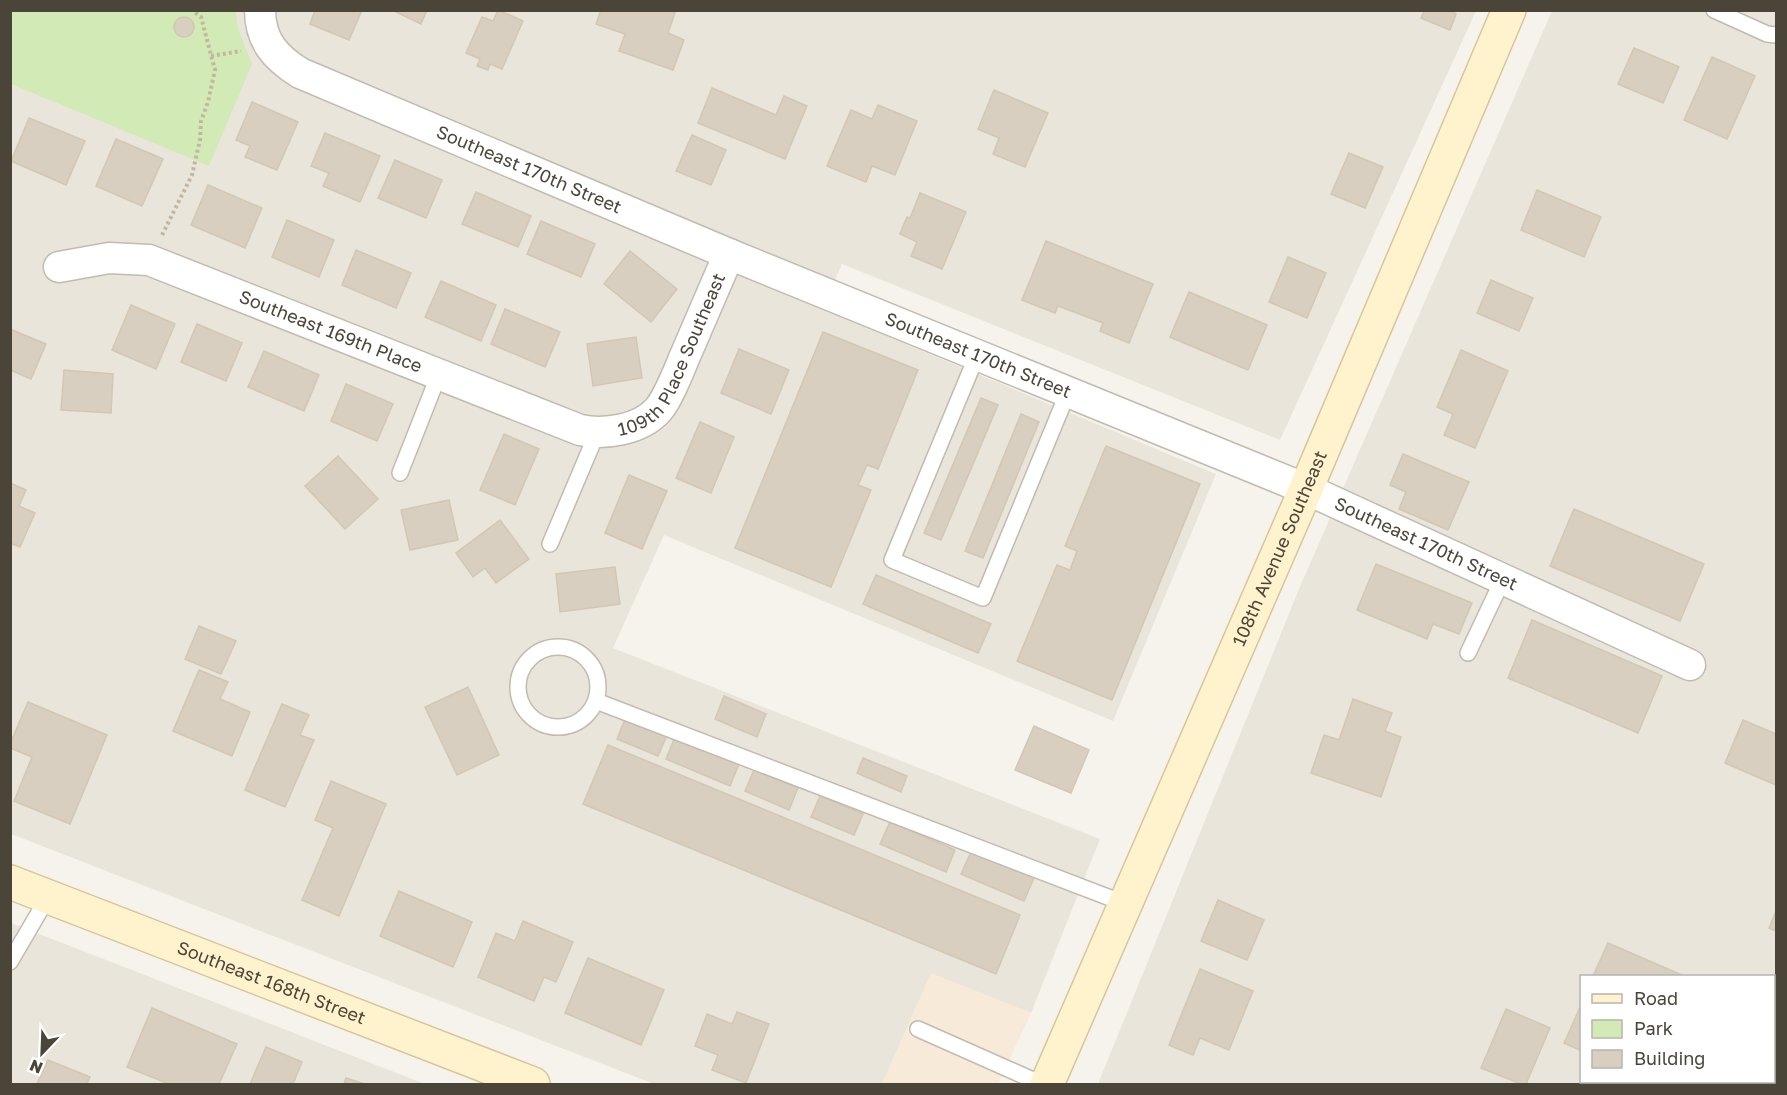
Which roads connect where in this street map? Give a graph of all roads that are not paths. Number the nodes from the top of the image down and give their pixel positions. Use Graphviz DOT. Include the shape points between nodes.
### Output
graph roads {
  1 [pos="260,10"];
  2 [pos="1509,10"];
  3 [pos="1714,10"];
  4 [pos="1776,35"];
  5 [pos="729,254"];
  6 [pos="59,267"];
  7 [pos="977,355"];
  8 [pos="439,374"];
  9 [pos="1068,392"];
  10 [pos="597,433"];
  11 [pos="400,473"];
  12 [pos="1306,489"];
  13 [pos="549,544"];
  14 [pos="1503,579"];
  15 [pos="1468,653"];
  16 [pos="1690,665"];
  17 [pos="596,701"];
  18 [pos="10,882"];
  19 [pos="48,897"];
  20 [pos="1126,904"];
  21 [pos="12,955"];
  22 [pos="918,1029"];
  23 [pos="493,1077"];
  24 [pos="532,1084"];
  25 [pos="1045,1084"];
  1 -- 5 [label="street, Southeast 170th Street" via="268,46 300,73"];
  2 -- 12 [label="street, 108th Avenue Southeast"];
  3 -- 4 [label="lane"];
  5 -- 7 [label="street, Southeast 170th Street"];
  5 -- 10 [label="street, 109th Place Southeast" via="658,410 629,428"];
  6 -- 8 [label="street, Southeast 169th Place" via="109,258 149,260"];
  7 -- 9 [label="street, Southeast 170th Street"];
  7 -- 9 [label="lane" via="892,560 983,598"];
  8 -- 10 [label="street, Southeast 169th Place" via="580,430"];
  8 -- 11 [label="lane"];
  9 -- 12 [label="street, Southeast 170th Street"];
  10 -- 13 [label="lane"];
  12 -- 14 [label="street, Southeast 170th Street"];
  12 -- 20 [label="street, 108th Avenue Southeast"];
  14 -- 15 [label="lane"];
  14 -- 16 [label="street, Southeast 170th Street"];
  17 -- 17 [label="lane" via="599,685 595,670 586,657 572,648 556,646 541,650 528,659 520,673 517,689 521,704 544,725 560,728 575,724"];
  17 -- 20 [label="lane"];
  18 -- 19 [label="street, Southeast 168th Street"];
  19 -- 21 [label="lane"];
  19 -- 23 [label="street, Southeast 168th Street"];
  20 -- 25 [label="street, 108th Avenue Southeast"];
  22 -- 25 [label="lane"];
  23 -- 24 [label="street, Southeast 168th Street"];
}
